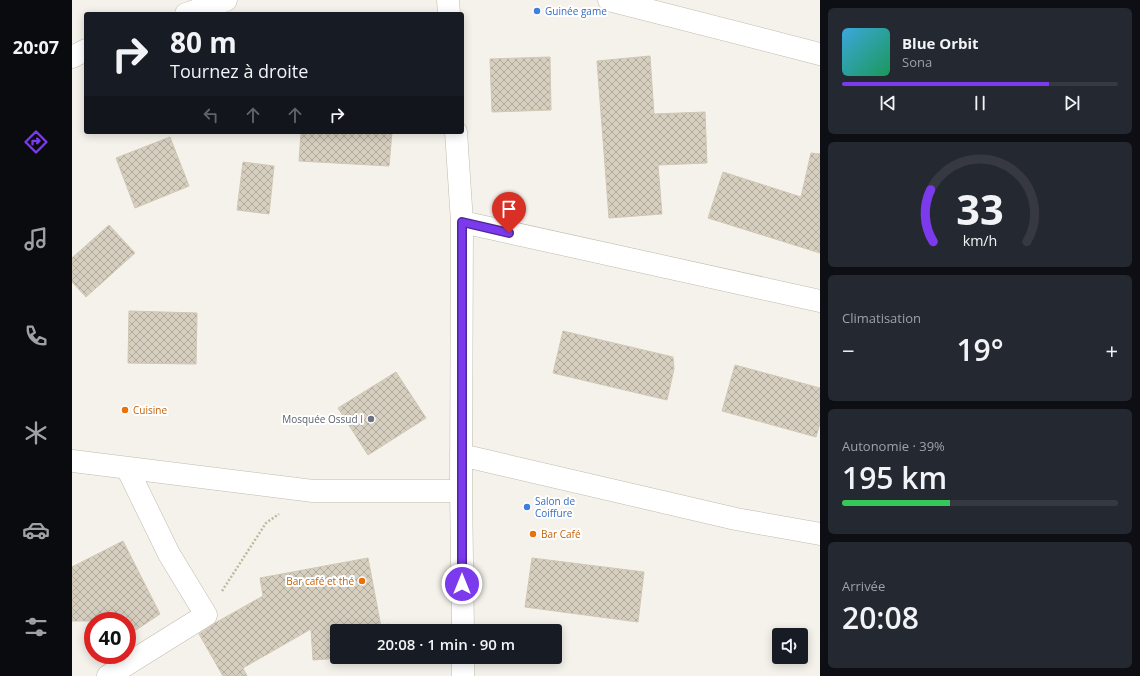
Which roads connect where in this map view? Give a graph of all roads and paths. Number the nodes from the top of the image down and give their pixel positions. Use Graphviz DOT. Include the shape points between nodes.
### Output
graph roads {
  1 [pos="226,0"];
  2 [pos="448,0"];
  3 [pos="609,0"];
  4 [pos="192,12"];
  5 [pos="448,12"];
  6 [pos="84,51"];
  7 [pos="820,54"];
  8 [pos="72,57"];
  9 [pos="456,134"];
  10 [pos="462,222"];
  11 [pos="820,301"];
  12 [pos="462,455"];
  13 [pos="72,461"];
  14 [pos="127,468"];
  15 [pos="314,491"];
  16 [pos="462,491"];
  17 [pos="820,534"];
  18 [pos="206,615"];
  19 [pos="463,624"];
  20 [pos="463,664"];
  21 [pos="108,676"];
  22 [pos="463,676"];
  1 -- 4 [label="street"];
  2 -- 5 [label="street"];
  3 -- 7 [label="street"];
  6 -- 8 [label="street"];
  9 -- 10 [label="street"];
  10 -- 11 [label="street"];
  10 -- 12 [label="street"];
  12 -- 16 [label="street"];
  12 -- 17 [label="street" via="736,519"];
  13 -- 14 [label="street"];
  14 -- 15 [label="street"];
  14 -- 18 [label="street" via="169,554"];
  15 -- 16 [label="street"];
  15 -- 18 [label="path" via="266,523"];
  16 -- 19 [label="street"];
  18 -- 21 [label="street"];
  20 -- 22 [label="street"];
}
